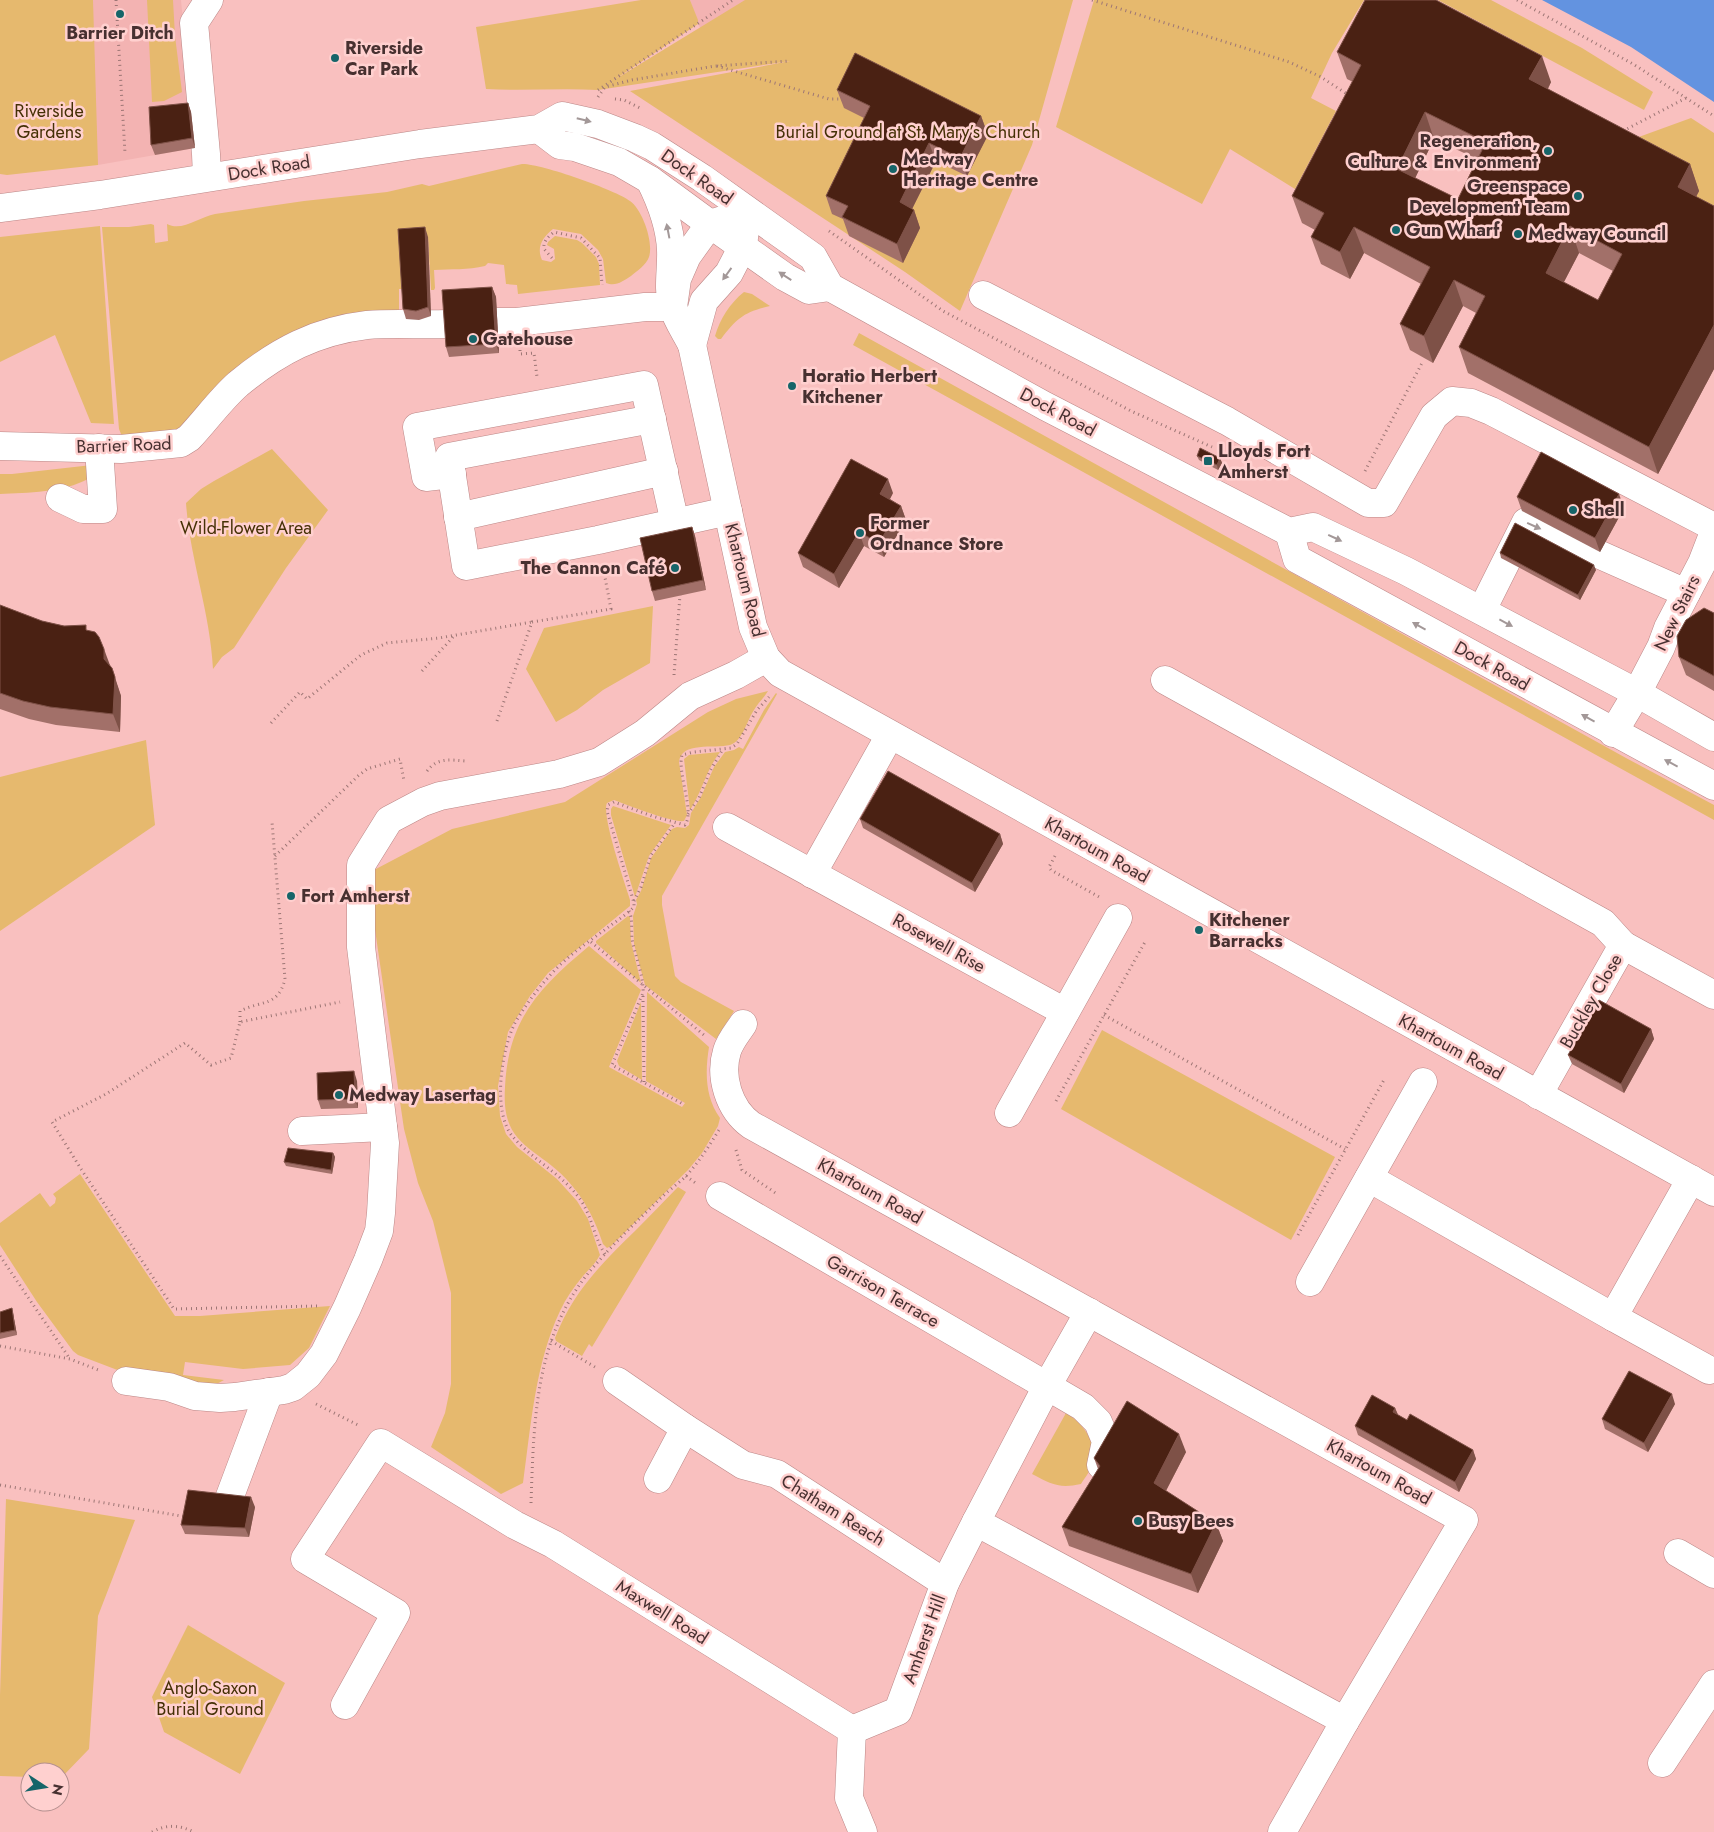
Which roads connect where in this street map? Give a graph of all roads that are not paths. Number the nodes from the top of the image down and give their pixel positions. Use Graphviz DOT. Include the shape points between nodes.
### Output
graph roads {
  1 [pos="209,0"];
  2 [pos="539,129"];
  3 [pos="207,177"];
  4 [pos="650,180"];
  5 [pos="0,208"];
  6 [pos="747,212"];
  7 [pos="710,224"];
  8 [pos="743,246"];
  9 [pos="830,287"];
  10 [pos="983,295"];
  11 [pos="673,307"];
  12 [pos="507,322"];
  13 [pos="447,324"];
  14 [pos="692,345"];
  15 [pos="652,419"];
  16 [pos="0,446"];
  17 [pos="110,448"];
  18 [pos="664,471"];
  19 [pos="452,474"];
  20 [pos="60,498"];
  21 [pos="728,510"];
  22 [pos="458,517"];
  23 [pos="675,523"];
  24 [pos="1714,527"];
  25 [pos="1289,532"];
  26 [pos="1714,532"];
  27 [pos="1708,566"];
  28 [pos="1686,593"];
  29 [pos="1482,610"];
  30 [pos="1461,649"];
  31 [pos="766,658"];
  32 [pos="1165,680"];
  33 [pos="1637,693"];
  34 [pos="1613,733"];
  35 [pos="890,735"];
  36 [pos="1714,737"];
  37 [pos="1714,786"];
  38 [pos="727,827"];
  39 [pos="812,874"];
  40 [pos="1118,918"];
  41 [pos="1623,945"];
  42 [pos="1714,995"];
  43 [pos="1066,1012"];
  44 [pos="743,1024"];
  45 [pos="1423,1082"];
  46 [pos="1538,1095"];
  47 [pos="1009,1112"];
  48 [pos="383,1127"];
  49 [pos="302,1131"];
  50 [pos="1369,1178"];
  51 [pos="1702,1185"];
  52 [pos="720,1196"];
  53 [pos="1310,1282"];
  54 [pos="1089,1312"];
  55 [pos="1613,1317"];
  56 [pos="1709,1370"];
  57 [pos="126,1381"];
  58 [pos="617,1381"];
  59 [pos="1047,1386"];
  60 [pos="269,1392"];
  61 [pos="686,1428"];
  62 [pos="1101,1465"];
  63 [pos="658,1478"];
  64 [pos="226,1504"];
  65 [pos="976,1522"];
  66 [pos="1678,1553"];
  67 [pos="1714,1574"];
  68 [pos="945,1583"];
  69 [pos="1714,1684"];
  70 [pos="345,1705"];
  71 [pos="1345,1721"];
  72 [pos="852,1730"];
  73 [pos="1662,1763"];
  74 [pos="862,1832"];
  75 [pos="1282,1832"];
  1 -- 3 [label="street" via="194,23"];
  2 -- 3 [label="street, Dock Road"];
  2 -- 4 [label="street, Dock Road" via="560,145 619,162"];
  2 -- 6 [label="street, Dock Road, one-way" via="562,116 598,124 635,138 684,166"];
  3 -- 5 [label="street, Dock Road"];
  4 -- 7 [label="street, Dock Road"];
  11 -- 4 [label="street, Khartoum Road, one-way" via="669,235"];
  6 -- 7 [label="street"];
  6 -- 8 [label="street, Khartoum Road"];
  6 -- 9 [label="street, Dock Road" via="813,256"];
  7 -- 8 [label="street, Dock Road"];
  7 -- 11 [label="street" via="687,256 677,280"];
  9 -- 8 [label="street, Dock Road, one-way" via="809,290"];
  8 -- 14 [label="street, Khartoum Road, one-way" via="729,273 704,301"];
  9 -- 25 [label="street, Dock Road" via="1045,406"];
  10 -- 24 [label="street" via="1227,421 1368,503 1384,503 1434,416 1452,401 1471,403 1491,411"];
  11 -- 12 [label="street"];
  11 -- 14 [label="street, Khartoum Road"];
  13 -- 17 [label="street, Barrier Road" via="366,326 338,330 302,342 238,384 190,438 181,442"];
  14 -- 21 [label="street, Khartoum Road"];
  15 -- 18 [label="street"];
  15 -- 19 [label="street" via="449,456"];
  15 -- 19 [label="street" via="644,385 417,427 426,477"];
  16 -- 17 [label="street, Barrier Road"];
  17 -- 20 [label="street" via="103,509 83,509"];
  18 -- 22 [label="street"];
  18 -- 23 [label="street"];
  19 -- 22 [label="street"];
  21 -- 23 [label="street"];
  21 -- 31 [label="street, Khartoum Road" via="753,627"];
  22 -- 23 [label="street" via="466,566"];
  25 -- 29 [label="street, one-way" via="1313,527"];
  30 -- 25 [label="street, Dock Road, one-way" via="1297,559"];
  26 -- 27 [label="street, New Stairs"];
  27 -- 28 [label="street, New Stairs"];
  29 -- 28 [label="street, one-way" via="1526,522"];
  28 -- 33 [label="street, New Stairs"];
  29 -- 30 [label="street"];
  29 -- 33 [label="street, one-way"];
  34 -- 30 [label="street, Dock Road, one-way"];
  31 -- 35 [label="street, Khartoum Road" via="786,677"];
  31 -- 48 [label="street" via="690,696 645,733 599,762 558,774 440,796 423,791 389,820 361,865 362,947"];
  32 -- 41 [label="street" via="1603,924"];
  33 -- 34 [label="street, New Stairs"];
  33 -- 36 [label="street"];
  37 -- 34 [label="street, Dock Road, one-way"];
  35 -- 39 [label="street"];
  35 -- 46 [label="street, Khartoum Road"];
  38 -- 39 [label="street, Rosewell Rise"];
  39 -- 43 [label="street, Rosewell Rise"];
  40 -- 43 [label="street"];
  41 -- 42 [label="street, Buckley Close"];
  41 -- 46 [label="street, Buckley Close"];
  43 -- 47 [label="street"];
  44 -- 54 [label="street, Khartoum Road" via="726,1052 724,1068 728,1094 742,1116"];
  45 -- 50 [label="street"];
  46 -- 51 [label="street, Khartoum Road"];
  48 -- 49 [label="street"];
  48 -- 60 [label="street" via="380,1227 368,1260 347,1308 312,1372 293,1387"];
  50 -- 53 [label="street"];
  50 -- 55 [label="street"];
  51 -- 55 [label="street"];
  52 -- 59 [label="street, Garrison Terrace"];
  54 -- 59 [label="street"];
  54 -- 71 [label="street, Khartoum Road" via="1464,1520"];
  55 -- 56 [label="street"];
  57 -- 60 [label="street" via="212,1398"];
  58 -- 61 [label="street, Chatham Reach"];
  59 -- 62 [label="street, Garrison Terrace" via="1083,1407 1098,1422 1106,1441"];
  59 -- 65 [label="street"];
  60 -- 64 [label="street"];
  61 -- 63 [label="street"];
  61 -- 68 [label="street, Chatham Reach" via="743,1465 777,1474"];
  65 -- 68 [label="street, Amherst Hill"];
  65 -- 71 [label="street"];
  66 -- 67 [label="street"];
  68 -- 72 [label="street, Amherst Hill" via="898,1711"];
  69 -- 73 [label="street"];
  70 -- 72 [label="street, Maxwell Road" via="396,1613 305,1559 380,1443 561,1550"];
  71 -- 75 [label="street, Khartoum Road"];
  72 -- 74 [label="street" via="849,1798"];
}
